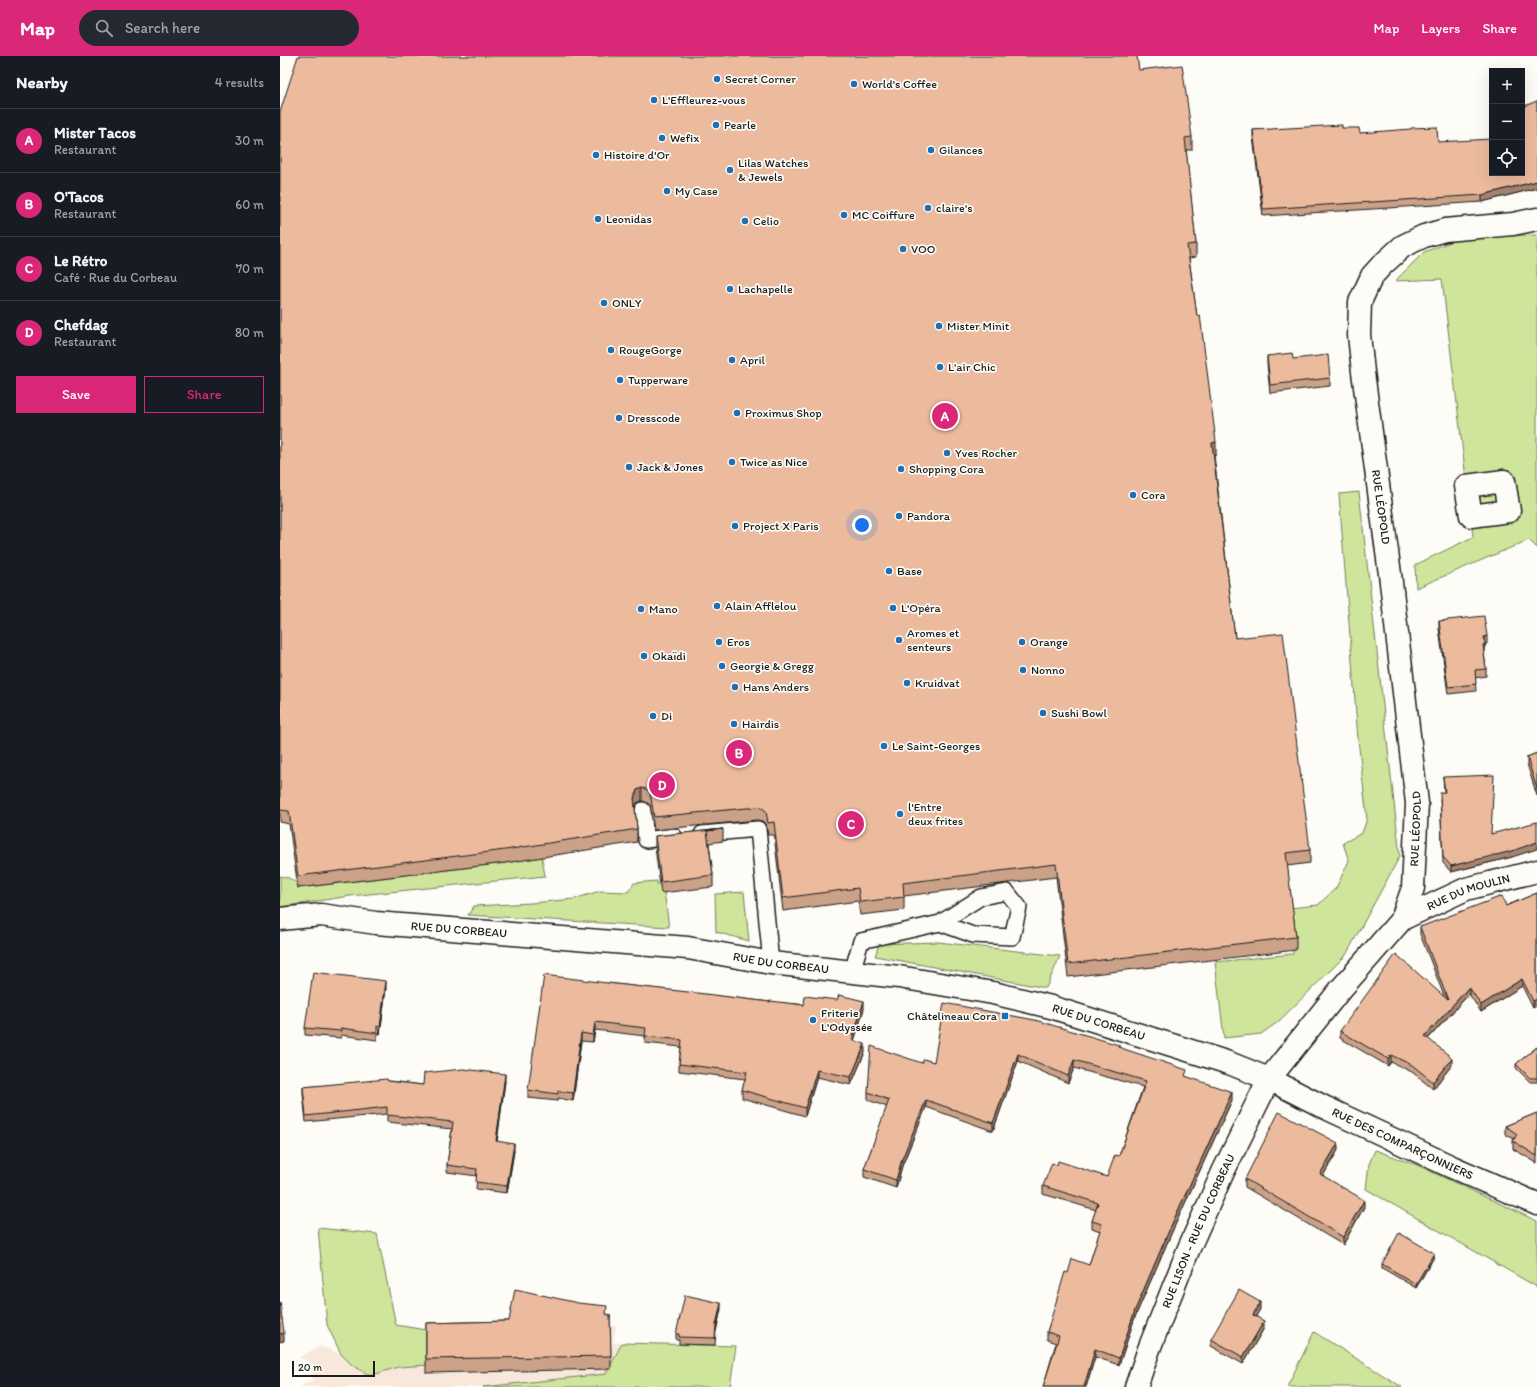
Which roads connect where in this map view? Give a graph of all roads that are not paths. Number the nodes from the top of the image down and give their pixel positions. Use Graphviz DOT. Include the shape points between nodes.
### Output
graph roads {
  1 [pos="1537,219"];
  2 [pos="643,810"];
  3 [pos="1537,871"];
  4 [pos="280,919"];
  5 [pos="1402,919"];
  6 [pos="940,923"];
  7 [pos="771,963"];
  8 [pos="852,972"];
  9 [pos="1270,1079"];
  10 [pos="1537,1204"];
  11 [pos="1136,1387"];
  1 -- 5 [label="street, RUE LÉOPOLD" via="1513,224 1445,230 1424,236 1403,246 1382,265 1372,276 1360,302 1359,335 1363,372 1418,803 1413,888"];
  2 -- 7 [label="lane" via="646,840 758,829"];
  3 -- 5 [label="street, RUE DU MOULIN" via="1466,889"];
  4 -- 7 [label="street, RUE DU CORBEAU" via="321,915 376,923 688,948"];
  5 -- 9 [label="street, RUE LISON - RUE DU CORBEAU" via="1340,990"];
  6 -- 6 [label="lane" via="973,935 1012,936 1019,907 1007,892 981,897"];
  6 -- 8 [label="lane" via="861,941"];
  7 -- 8 [label="street, RUE DU CORBEAU"];
  8 -- 9 [label="street, RUE DU CORBEAU" via="993,993 1051,1007 1186,1048"];
  9 -- 10 [label="street, RUE DES COMPARÇONNIERS" via="1445,1164"];
  9 -- 11 [label="street, RUE LISON - RUE DU CORBEAU" via="1223,1172 1189,1248"];
}
